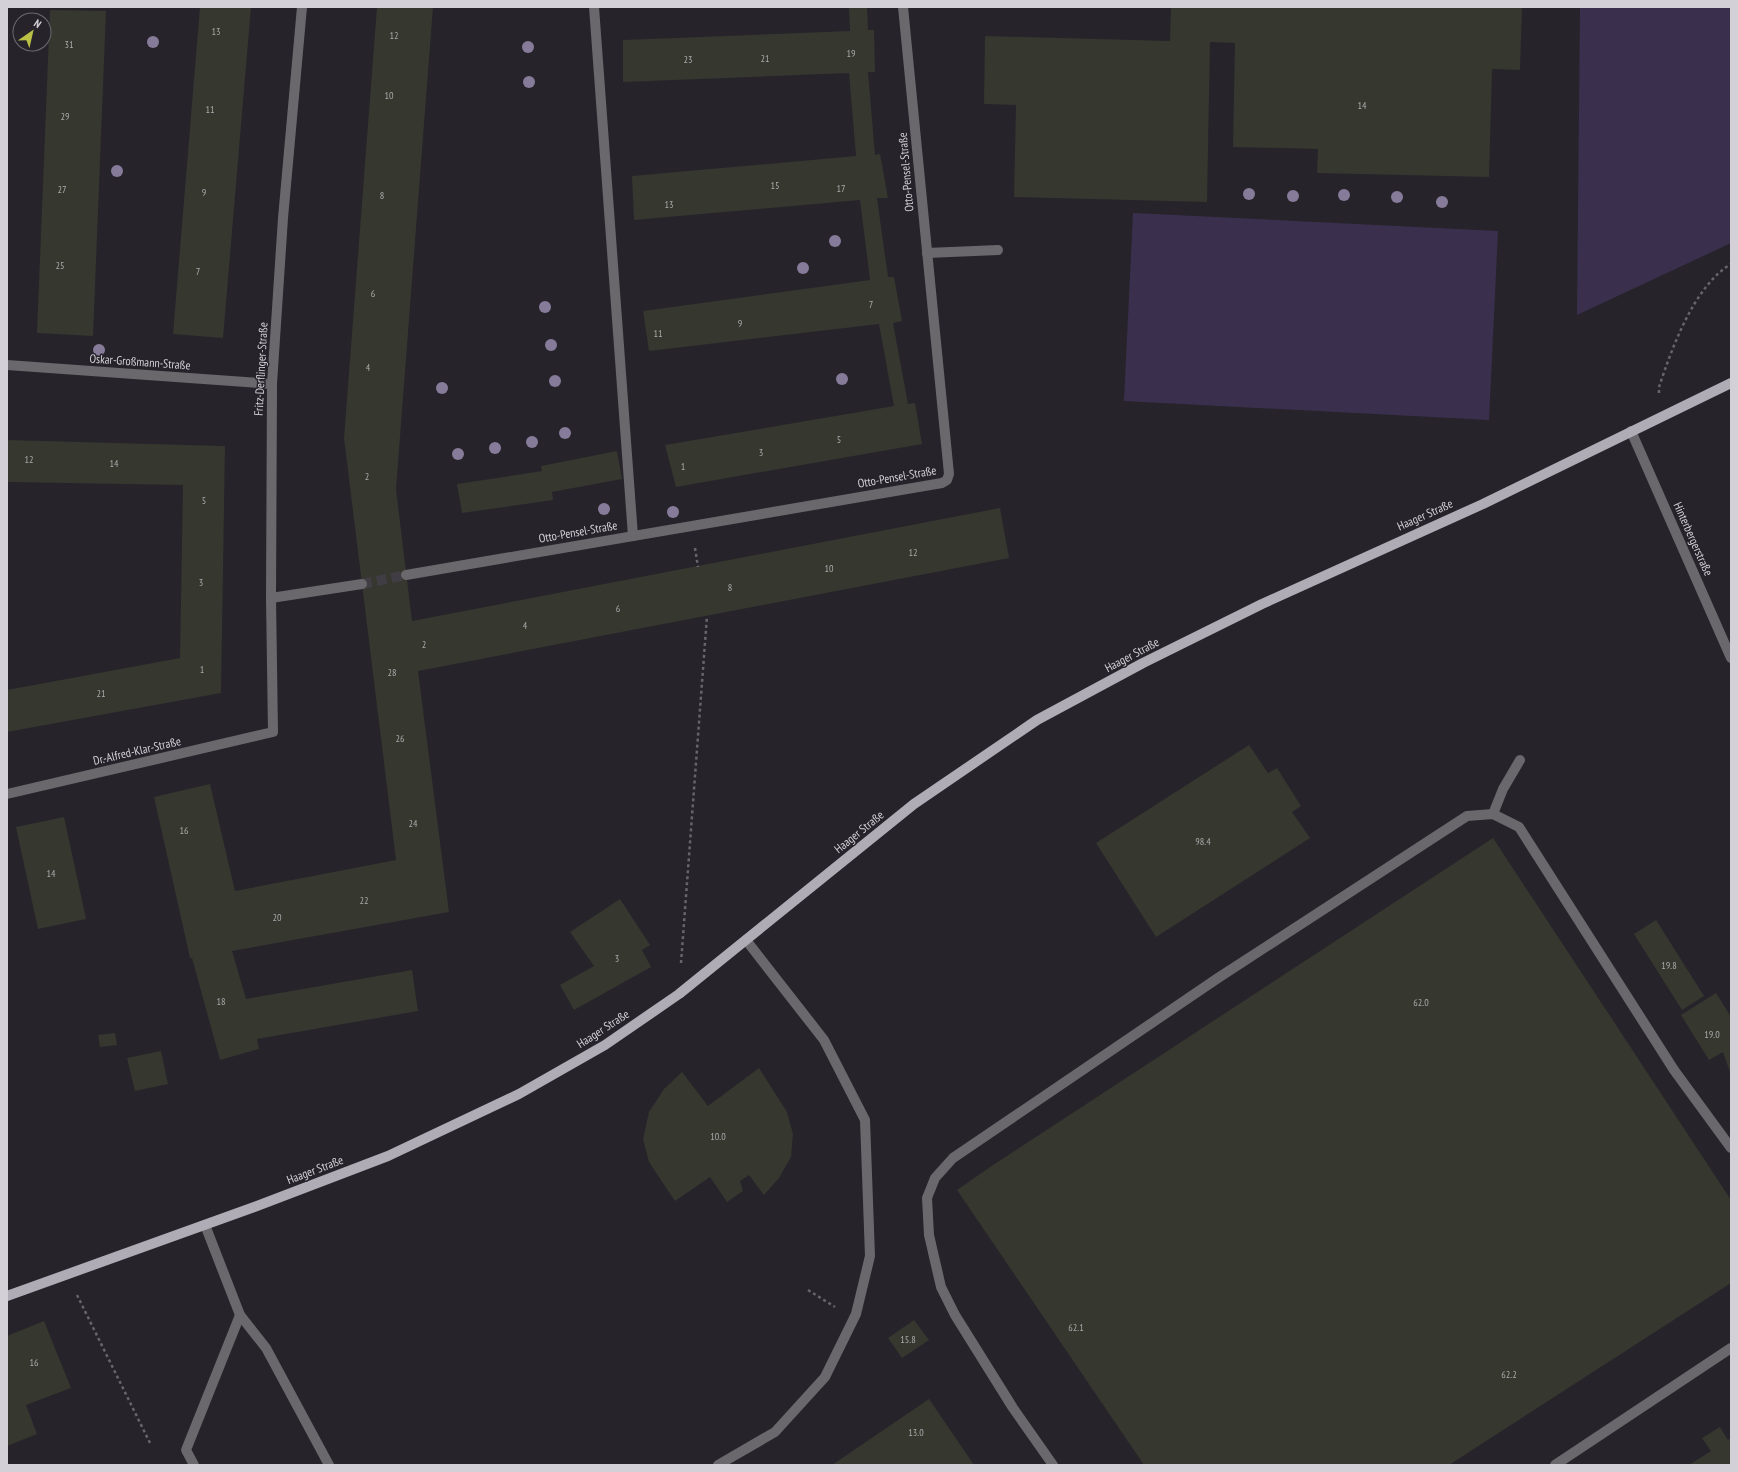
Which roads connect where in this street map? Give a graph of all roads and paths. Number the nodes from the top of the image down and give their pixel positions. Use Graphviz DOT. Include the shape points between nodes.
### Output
graph roads {
  1 [pos="302,7"];
  2 [pos="594,7"];
  3 [pos="903,7"];
  4 [pos="998,250"];
  5 [pos="927,253"];
  6 [pos="1731,264"];
  7 [pos="7,365"];
  8 [pos="1731,383"];
  9 [pos="272,384"];
  10 [pos="1659,417"];
  11 [pos="1630,431"];
  12 [pos="633,536"];
  13 [pos="406,575"];
  14 [pos="362,584"];
  15 [pos="271,598"];
  16 [pos="707,616"];
  17 [pos="1731,658"];
  18 [pos="273,732"];
  19 [pos="1520,760"];
  20 [pos="7,794"];
  21 [pos="1493,814"];
  22 [pos="746,940"];
  23 [pos="679,994"];
  24 [pos="1731,1148"];
  25 [pos="205,1225"];
  26 [pos="67,1274"];
  27 [pos="808,1290"];
  28 [pos="7,1296"];
  29 [pos="832,1306"];
  30 [pos="240,1315"];
  31 [pos="1731,1348"];
  32 [pos="152,1445"];
  33 [pos="194,1465"];
  34 [pos="329,1465"];
  35 [pos="718,1465"];
  36 [pos="1053,1465"];
  37 [pos="1555,1465"];
  1 -- 9 [label="street, Fritz-Derflinger-Straße" via="283,218"];
  2 -- 12 [label="street"];
  3 -- 5 [label="street, Otto-Pensel-Straße"];
  4 -- 5 [label="street"];
  5 -- 12 [label="street, Otto-Pensel-Straße" via="949,474 947,480 942,483"];
  6 -- 10 [label="path" via="1716,274 1702,293 1672,348 1659,387"];
  7 -- 9 [label="street, Oskar-Großmann-Straße"];
  8 -- 10 [label="main road, Haager Straße"];
  9 -- 15 [label="street, Fritz-Derflinger-Straße"];
  10 -- 11 [label="main road, Haager Straße"];
  11 -- 17 [label="street, Hinterbergerstraße"];
  11 -- 22 [label="main road, Haager Straße" via="1483,504 1262,604 1143,663 1037,720 914,804"];
  12 -- 13 [label="street, Otto-Pensel-Straße"];
  14 -- 15 [label="street"];
  15 -- 18 [label="street, Fritz-Derflinger-Straße"];
  16 -- 23 [label="path"];
  18 -- 20 [label="street, Dr.-Alfred-Klar-Straße"];
  19 -- 21 [label="street" via="1503,789"];
  21 -- 24 [label="street" via="1519,827 1674,1070"];
  21 -- 36 [label="street" via="1467,816 1231,969 953,1158 935,1178 926,1198 929,1235 941,1287 955,1315 1013,1408"];
  22 -- 23 [label="main road, Haager Straße"];
  22 -- 35 [label="street" via="824,1040 866,1120 870,1256 856,1314 825,1377 775,1432"];
  23 -- 25 [label="main road, Haager Straße" via="604,1045 519,1094 388,1156"];
  25 -- 26 [label="main road, Haager Straße"];
  25 -- 30 [label="street"];
  26 -- 28 [label="main road, Haager Straße"];
  26 -- 32 [label="path"];
  27 -- 29 [label="path"];
  30 -- 33 [label="street" via="186,1450"];
  30 -- 34 [label="street" via="266,1348"];
  31 -- 37 [label="street"];
}
